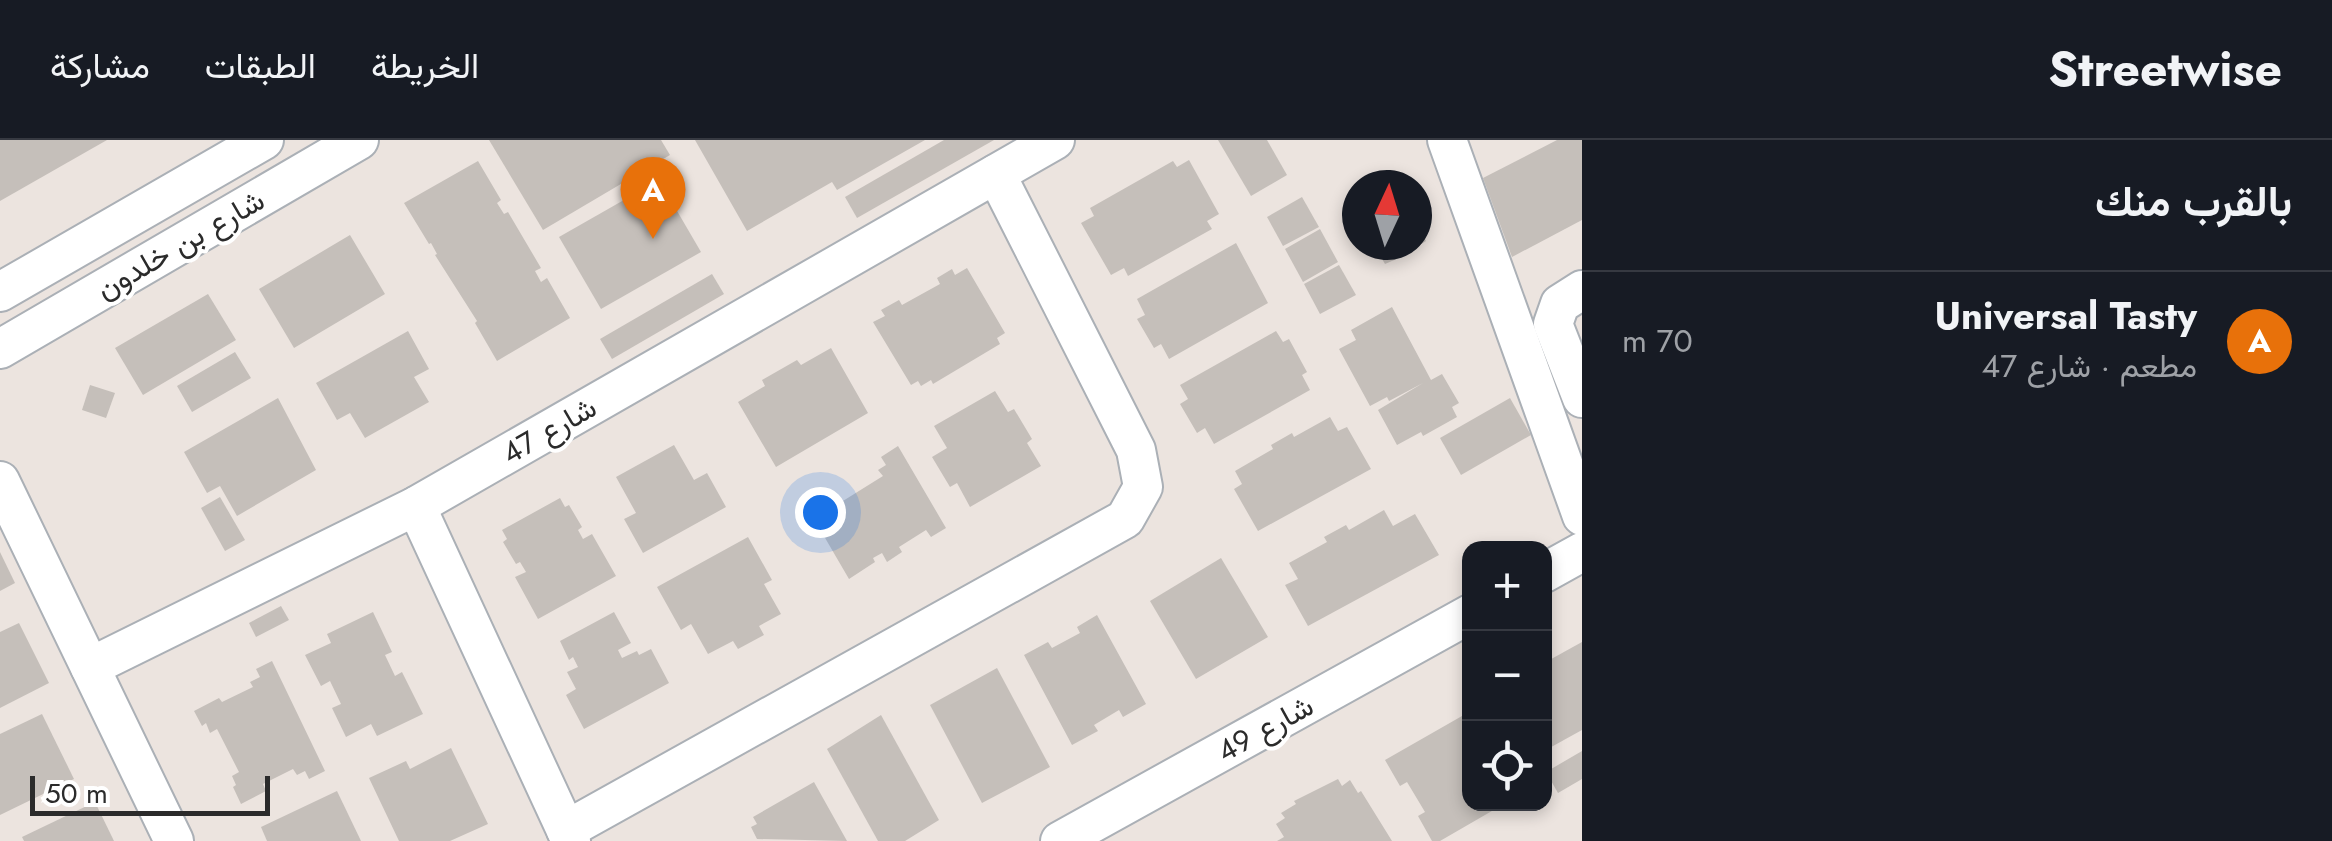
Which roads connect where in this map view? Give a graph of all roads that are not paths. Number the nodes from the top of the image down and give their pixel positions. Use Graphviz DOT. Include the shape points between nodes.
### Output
graph roads {
  1 [pos="264,140"];
  2 [pos="359,140"];
  3 [pos="1055,140"];
  4 [pos="1448,140"];
  5 [pos="224,150"];
  6 [pos="996,174"];
  7 [pos="1582,290"];
  8 [pos="0,292"];
  9 [pos="0,348"];
  10 [pos="1578,377"];
  11 [pos="0,480"];
  12 [pos="416,506"];
  13 [pos="1582,516"];
  14 [pos="1582,552"];
  15 [pos="1552,569"];
  16 [pos="1462,618"];
  17 [pos="90,667"];
  18 [pos="568,836"];
  19 [pos="174,841"];
  20 [pos="1060,841"];
  1 -- 5 [label="street, شارع بن خلدون"];
  2 -- 9 [label="street, شارع بن خلدون"];
  3 -- 6 [label="street, شارع 47"];
  4 -- 13 [label="street"];
  5 -- 8 [label="street, شارع بن خلدون"];
  6 -- 12 [label="street, شارع 47"];
  6 -- 18 [label="street" via="1136,450 1142,487 1125,519"];
  7 -- 10 [label="street" via="1560,304 1553,324"];
  11 -- 17 [label="street"];
  12 -- 17 [label="street, شارع 47"];
  12 -- 18 [label="street"];
  14 -- 15 [label="street"];
  16 -- 20 [label="street, شارع 49"];
  17 -- 19 [label="street"];
}
